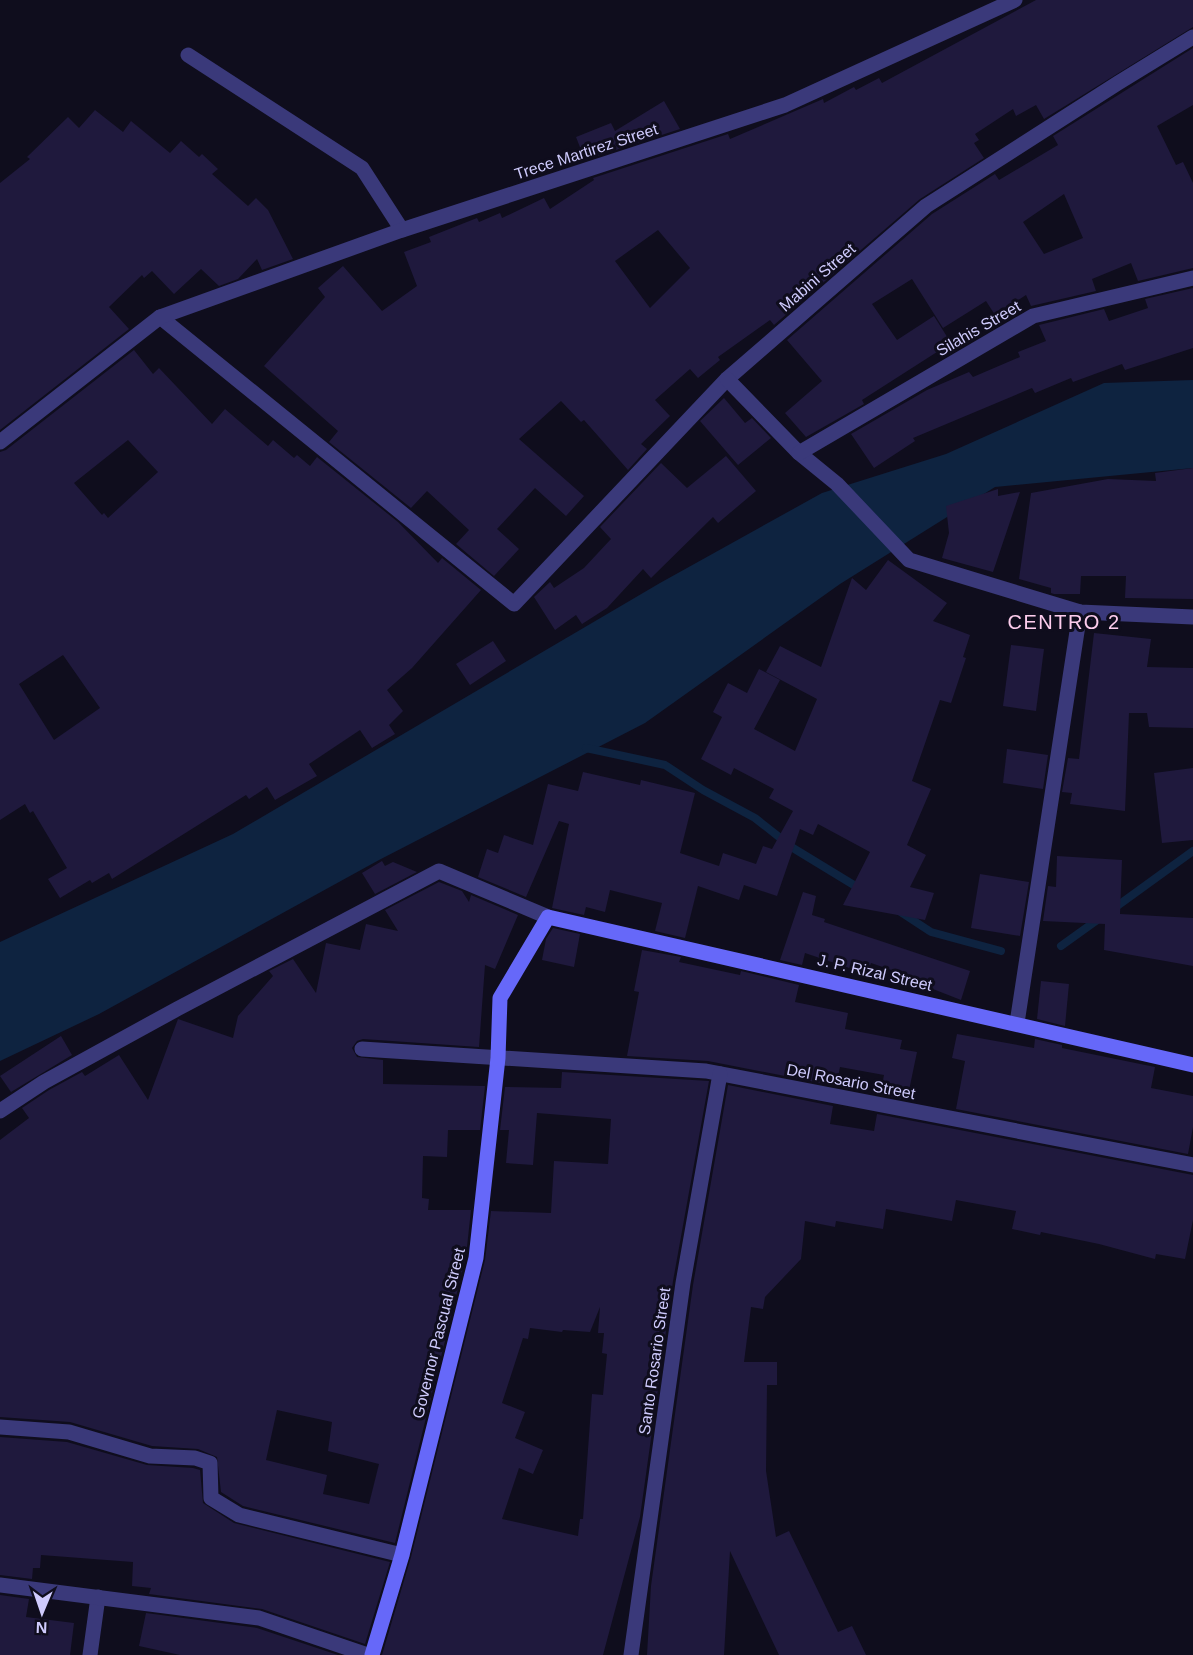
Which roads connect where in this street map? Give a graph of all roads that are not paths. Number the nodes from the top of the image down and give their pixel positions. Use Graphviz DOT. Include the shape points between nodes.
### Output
graph roads {
  1 [pos="1015,0"];
  2 [pos="1193,37"];
  3 [pos="188,55"];
  4 [pos="402,231"];
  5 [pos="1193,278"];
  6 [pos="160,317"];
  7 [pos="727,379"];
  8 [pos="0,442"];
  9 [pos="799,453"];
  10 [pos="1080,612"];
  11 [pos="1193,617"];
  12 [pos="548,917"];
  13 [pos="1017,1023"];
  14 [pos="362,1049"];
  15 [pos="498,1058"];
  16 [pos="1193,1065"];
  17 [pos="720,1074"];
  18 [pos="0,1111"];
  19 [pos="1193,1165"];
  20 [pos="0,1427"];
  21 [pos="402,1555"];
  22 [pos="0,1585"];
  23 [pos="98,1597"];
  24 [pos="90,1655"];
  25 [pos="370,1655"];
  26 [pos="630,1655"];
  1 -- 4 [label="street, Trece Martirez Street" via="785,105"];
  2 -- 7 [label="street, Mabini Street" via="926,206"];
  3 -- 4 [label="street" via="362,168"];
  4 -- 6 [label="street, Trece Martirez Street"];
  5 -- 9 [label="street, Silahis Street" via="1033,316"];
  6 -- 7 [label="street, Mabini Street" via="514,604"];
  6 -- 8 [label="street, Trece Martirez Street"];
  7 -- 9 [label="street"];
  9 -- 10 [label="street" via="837,484 909,560"];
  10 -- 11 [label="street"];
  10 -- 13 [label="street"];
  12 -- 13 [label="street, J. P. Rizal Street"];
  12 -- 15 [label="street, Governor Pascual Street" via="500,998"];
  12 -- 18 [label="street" via="439,871 44,1082"];
  13 -- 16 [label="street, J. P. Rizal Street"];
  14 -- 15 [label="street, Del Rosario Street"];
  15 -- 17 [label="street, Del Rosario Street"];
  15 -- 21 [label="street, Governor Pascual Street" via="477,1258"];
  17 -- 19 [label="street, Del Rosario Street"];
  17 -- 26 [label="street, Santo Rosario Street" via="683,1282"];
  20 -- 21 [label="street" via="69,1432 150,1456 195,1458 210,1463 211,1498 239,1515"];
  21 -- 25 [label="street, Governor Pascual Street"];
  22 -- 23 [label="street"];
  23 -- 24 [label="street"];
  23 -- 25 [label="street" via="259,1618"];
}
